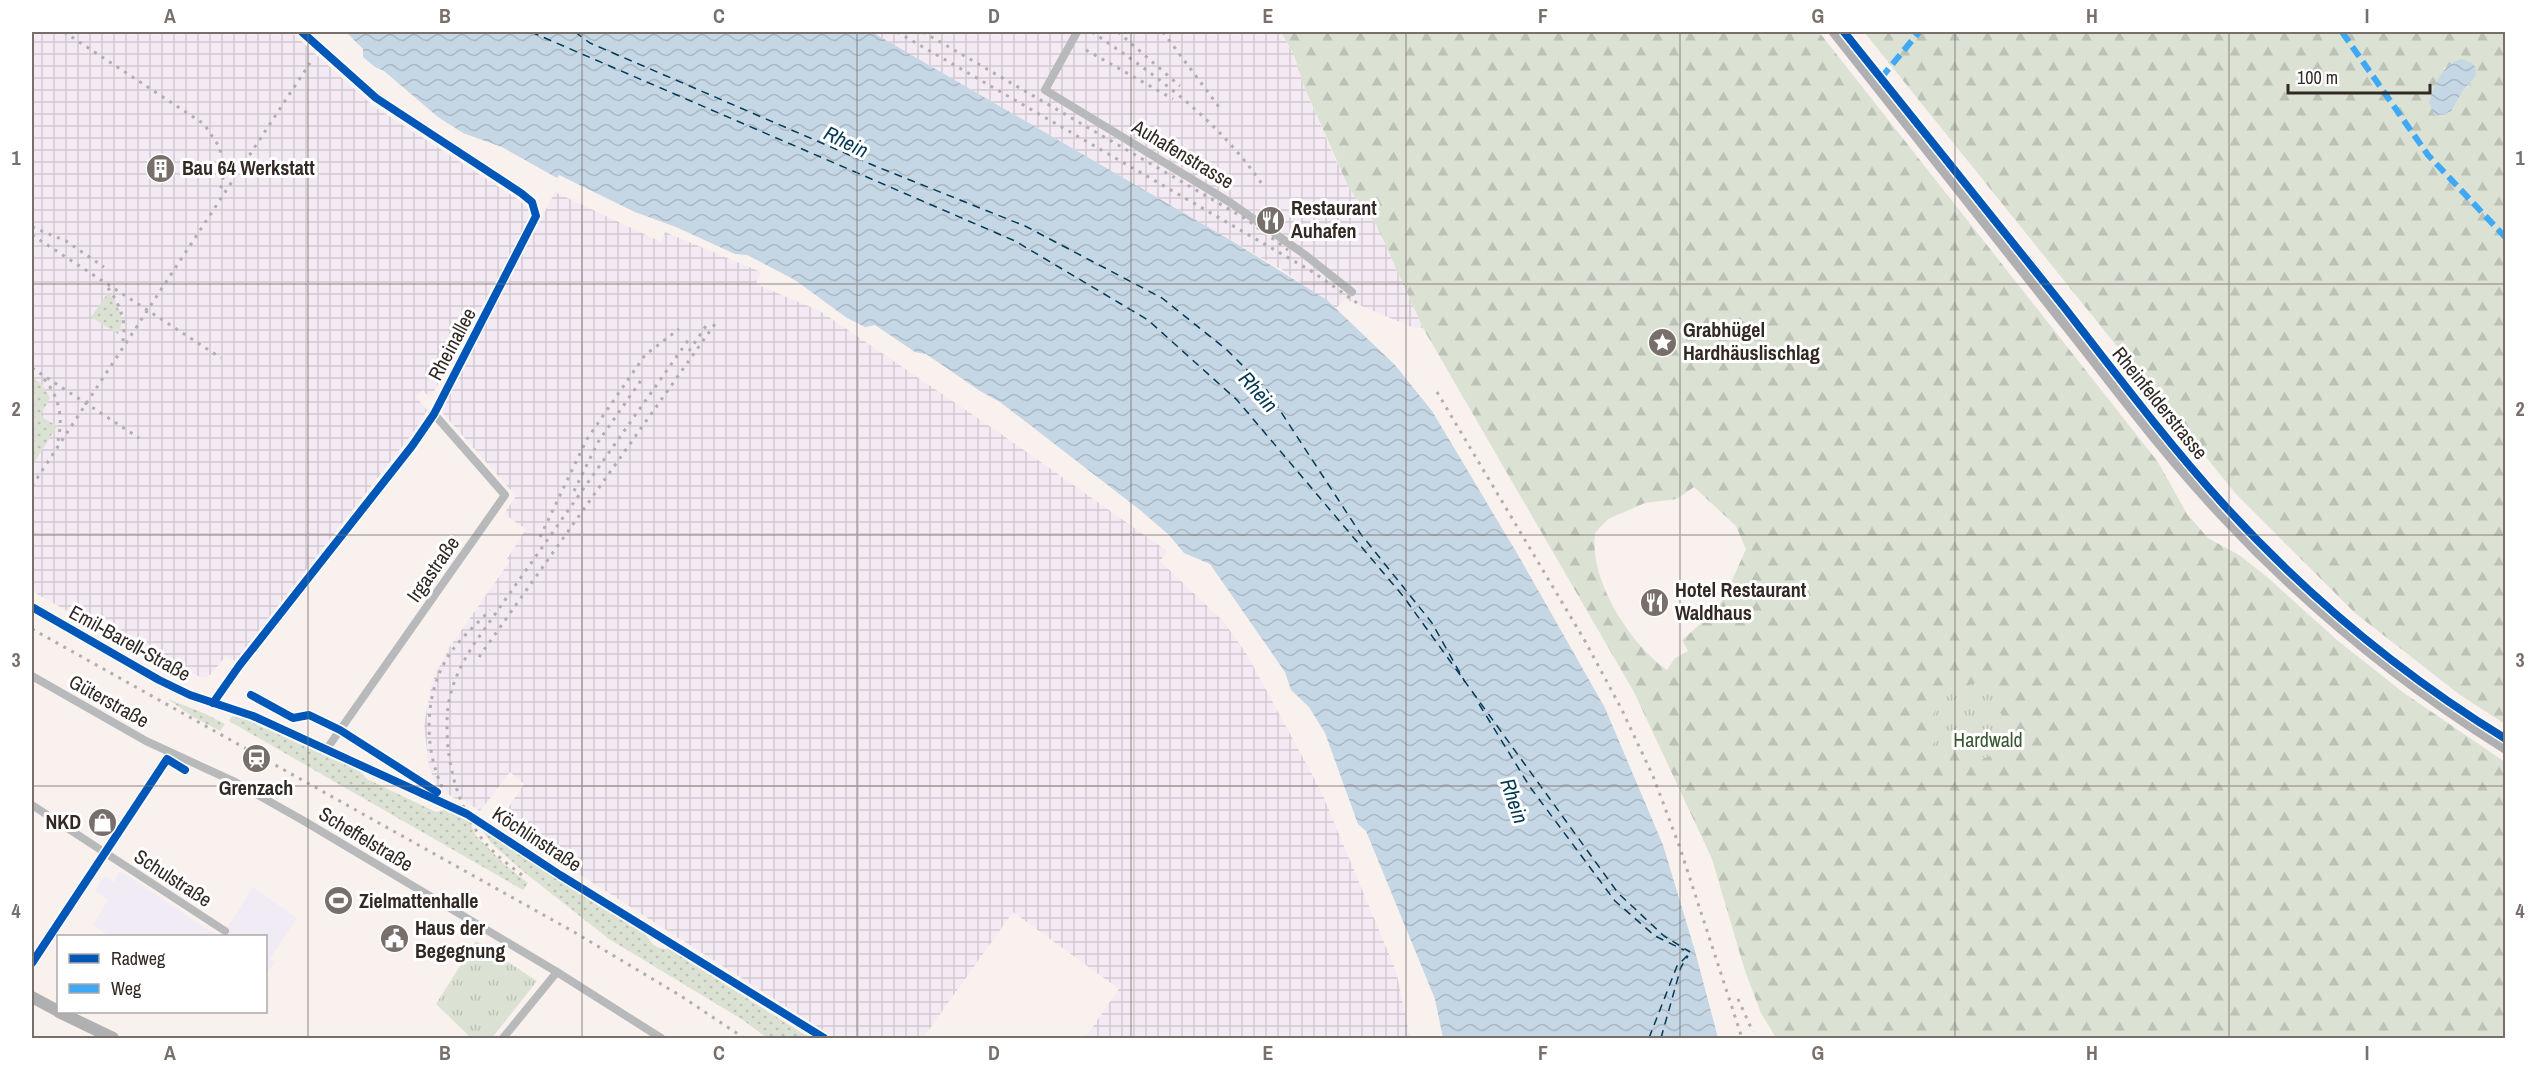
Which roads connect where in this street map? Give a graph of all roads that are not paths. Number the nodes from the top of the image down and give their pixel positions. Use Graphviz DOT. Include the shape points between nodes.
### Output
graph roads {
  1 [pos="1077,32"];
  2 [pos="1835,32"];
  3 [pos="1844,32"];
  4 [pos="316,45"];
  5 [pos="1352,292"];
  6 [pos="434,414"];
  7 [pos="32,607"];
  8 [pos="32,676"];
  9 [pos="213,703"];
  10 [pos="2505,739"];
  11 [pos="2505,747"];
  12 [pos="326,750"];
  13 [pos="171,754"];
  14 [pos="32,805"];
  15 [pos="104,852"];
  16 [pos="225,932"];
  17 [pos="32,963"];
  18 [pos="557,972"];
  19 [pos="32,997"];
  20 [pos="57,1010"];
  21 [pos="63,1013"];
  22 [pos="112,1038"];
  23 [pos="502,1038"];
  24 [pos="662,1038"];
  25 [pos="824,1038"];
  1 -- 5 [label="street, Auhafenstrasse" via="1045,90 1231,203"];
  2 -- 11 [label="main road, Rheinfelderstrasse" via="2223,516 2362,645"];
  3 -- 10 [label="main road, Rheinfelderstrasse" via="2151,420 2225,507 2357,632"];
  4 -- 6 [label="street, Rheinallee" via="376,98 521,193 535,208 534,224"];
  6 -- 9 [label="street, Rheinallee"];
  6 -- 12 [label="street, Irgastraße" via="505,495"];
  7 -- 9 [label="street, Emil-Barell-Straße" via="159,680"];
  8 -- 13 [label="street, Güterstraße"];
  9 -- 12 [label="street, Köchlinstraße" via="253,716"];
  12 -- 25 [label="street, Köchlinstraße" via="467,814"];
  13 -- 15 [label="street"];
  13 -- 18 [label="street, Scheffelstraße" via="235,782"];
  14 -- 15 [label="street, Schulstraße"];
  15 -- 16 [label="street, Schulstraße"];
  15 -- 17 [label="street"];
  18 -- 23 [label="street"];
  18 -- 24 [label="street, Scheffelstraße"];
  19 -- 20 [label="main road"];
  21 -- 22 [label="main road"];
}
